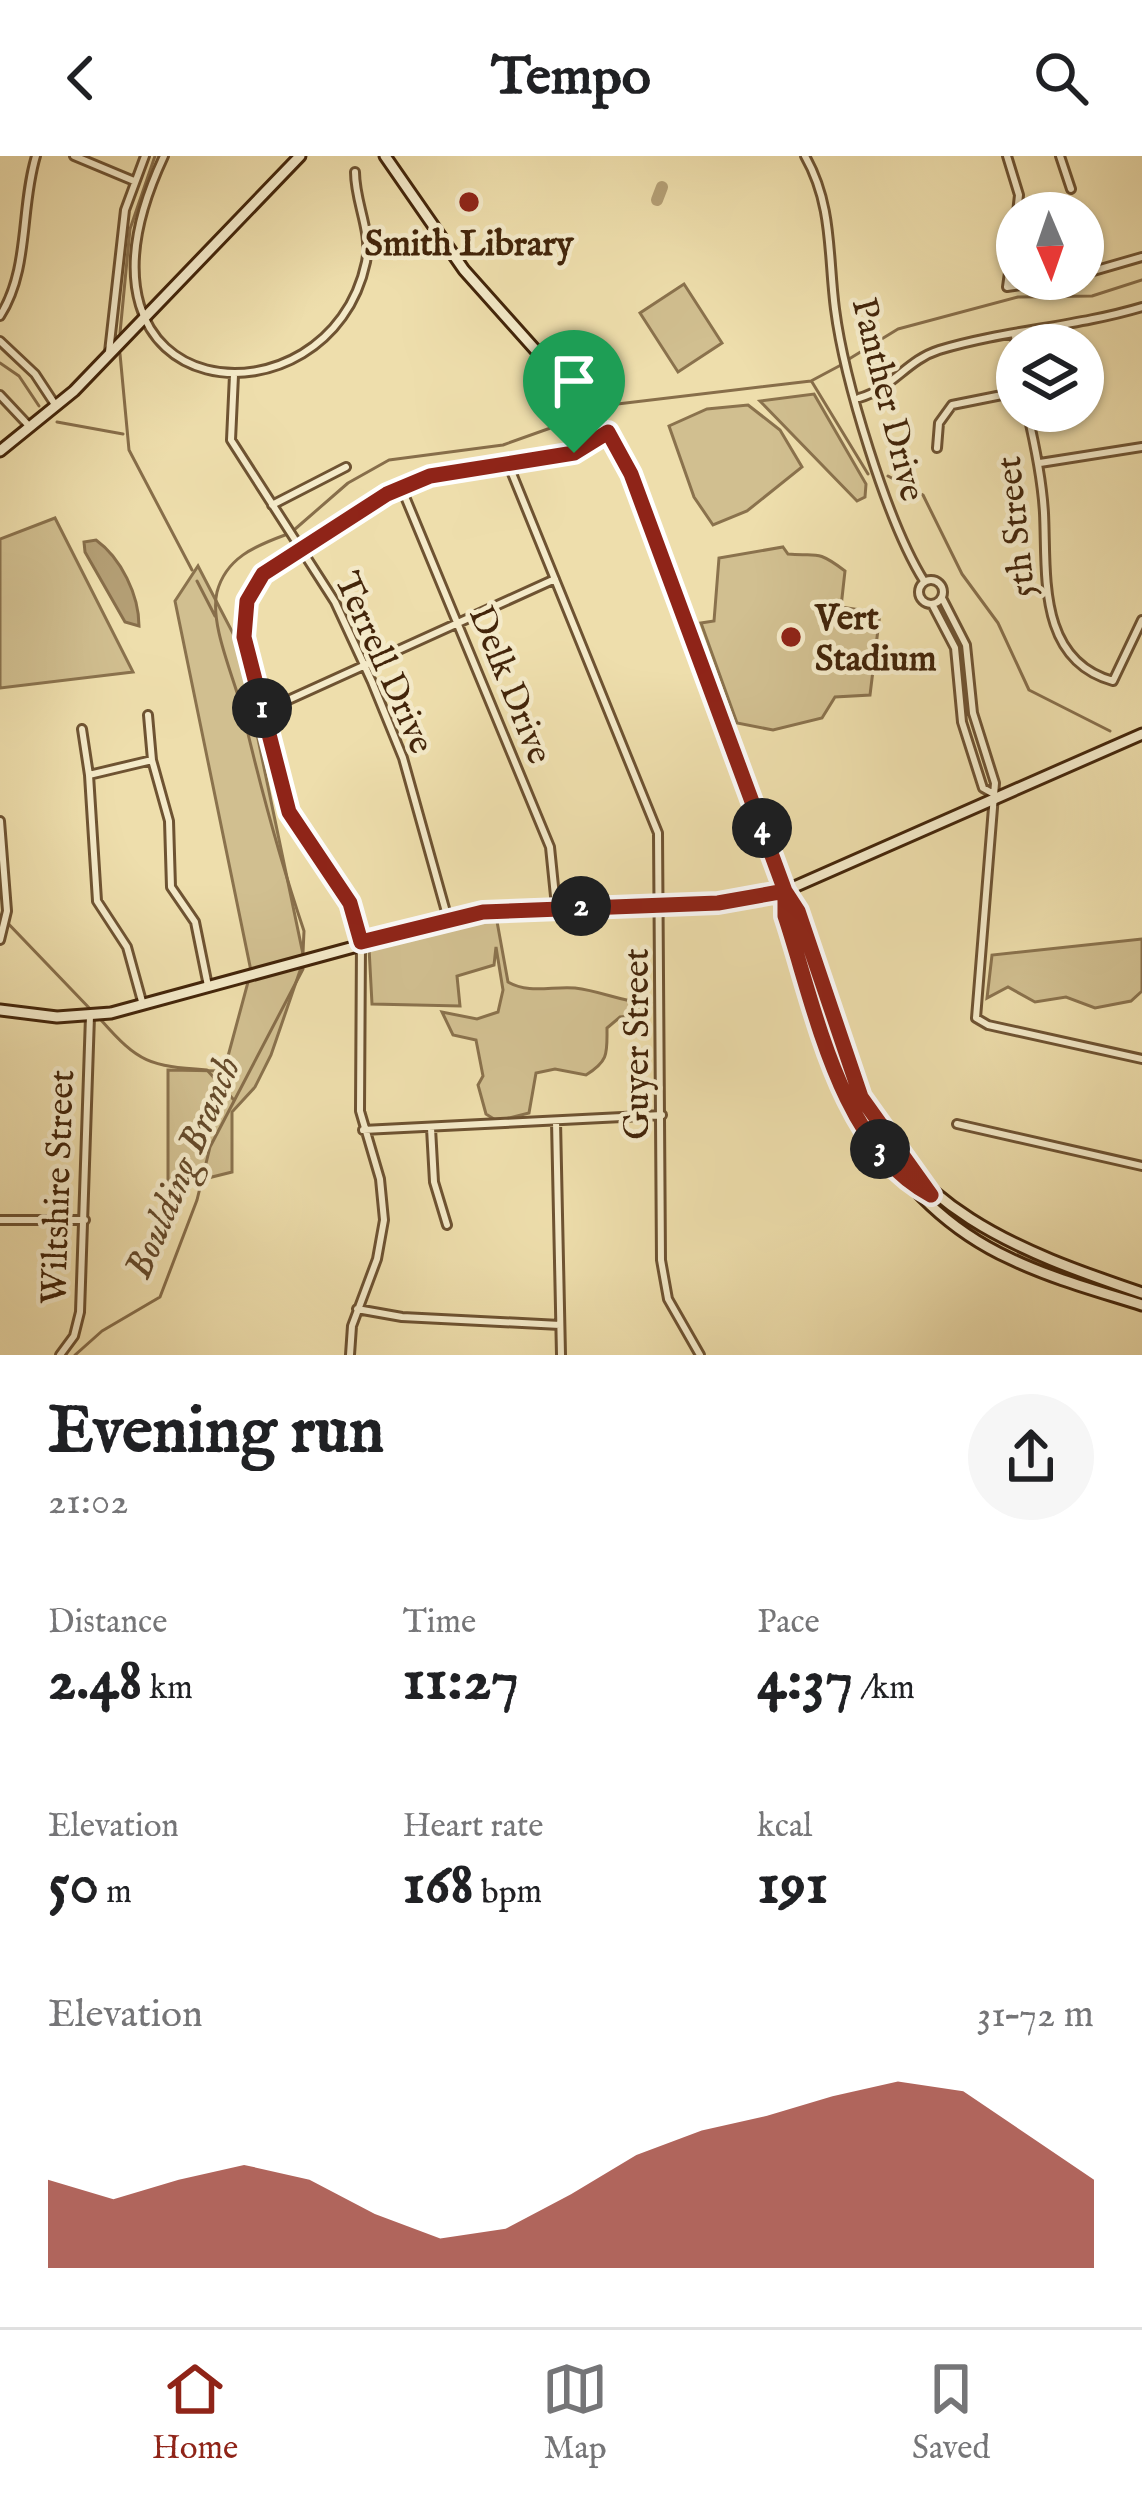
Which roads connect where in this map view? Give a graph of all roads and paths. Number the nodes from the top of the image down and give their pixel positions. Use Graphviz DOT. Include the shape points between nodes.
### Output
graph roads {
  1 [pos="36,156"];
  2 [pos="74,156"];
  3 [pos="145,156"];
  4 [pos="164,156"];
  5 [pos="300,156"];
  6 [pos="385,156"];
  7 [pos="805,156"];
  8 [pos="1007,156"];
  9 [pos="1060,156"];
  10 [pos="355,172"];
  11 [pos="134,181"];
  12 [pos="1071,189"];
  13 [pos="1017,192"];
  14 [pos="1142,257"];
  15 [pos="1104,268"];
  16 [pos="1142,307"];
  17 [pos="0,316"];
  18 [pos="142,319"];
  19 [pos="1068,324"];
  20 [pos="996,340"];
  21 [pos="0,341"];
  22 [pos="109,356"];
  23 [pos="233,375"];
  24 [pos="0,394"];
  25 [pos="996,396"];
  26 [pos="858,398"];
  27 [pos="56,406"];
  28 [pos="31,427"];
  29 [pos="608,432"];
  30 [pos="1032,432"];
  31 [pos="1142,447"];
  32 [pos="937,448"];
  33 [pos="0,451"];
  34 [pos="1040,463"];
  35 [pos="509,466"];
  36 [pos="346,467"];
  37 [pos="401,487"];
  38 [pos="272,505"];
  39 [pos="300,547"];
  40 [pos="556,579"];
  41 [pos="924,581"];
  42 [pos="942,598"];
  43 [pos="932,604"];
  44 [pos="1142,620"];
  45 [pos="458,623"];
  46 [pos="365,666"];
  47 [pos="263,712"];
  48 [pos="148,715"];
  49 [pos="82,729"];
  50 [pos="1142,734"];
  51 [pos="152,760"];
  52 [pos="89,775"];
  53 [pos="993,797"];
  54 [pos="0,820"];
  55 [pos="785,891"];
  56 [pos="3,897"];
  57 [pos="556,906"];
  58 [pos="663,906"];
  59 [pos="448,919"];
  60 [pos="0,940"];
  61 [pos="361,942"];
  62 [pos="208,986"];
  63 [pos="142,1005"];
  64 [pos="0,1010"];
  65 [pos="90,1016"];
  66 [pos="1142,1059"];
  67 [pos="662,1115"];
  68 [pos="556,1121"];
  69 [pos="868,1122"];
  70 [pos="958,1124"];
  71 [pos="431,1127"];
  72 [pos="363,1130"];
  73 [pos="1142,1166"];
  74 [pos="896,1170"];
  75 [pos="934,1193"];
  76 [pos="933,1208"];
  77 [pos="0,1220"];
  78 [pos="85,1220"];
  79 [pos="446,1225"];
  80 [pos="1017,1249"];
  81 [pos="1142,1293"];
  82 [pos="1142,1305"];
  83 [pos="356,1309"];
  84 [pos="560,1324"];
  85 [pos="60,1355"];
  86 [pos="350,1355"];
  87 [pos="561,1355"];
  88 [pos="700,1355"];
  1 -- 17 [label="street" via="16,283"];
  2 -- 11 [label="street"];
  3 -- 11 [label="street"];
  4 -- 18 [label="street" via="137,230"];
  5 -- 18 [label="main road"];
  6 -- 29 [label="main road" via="486,298"];
  7 -- 26 [label="street, Panther Drive" via="829,221 835,311"];
  8 -- 13 [label="street"];
  9 -- 12 [label="street"];
  10 -- 23 [label="street" via="367,253 354,296 301,352"];
  11 -- 22 [label="street"];
  14 -- 15 [label="street"];
  16 -- 19 [label="street"];
  18 -- 22 [label="main road"];
  18 -- 23 [label="street" via="182,362"];
  20 -- 26 [label="street" via="924,356 890,385"];
  21 -- 27 [label="street"];
  22 -- 27 [label="main road"];
  23 -- 38 [label="street, Terrell Drive" via="231,440"];
  24 -- 28 [label="street"];
  25 -- 32 [label="street" via="952,405 939,423"];
  26 -- 41 [label="street, Panther Drive" via="894,523"];
  27 -- 28 [label="main road"];
  28 -- 33 [label="main road"];
  29 -- 35 [label="street" via="562,458"];
  29 -- 55 [label="main road" via="652,524"];
  30 -- 34 [label="street, 5th Street"];
  31 -- 34 [label="street"];
  34 -- 44 [label="street, 5th Street" via="1043,578 1051,617 1079,662 1113,681"];
  35 -- 37 [label="street"];
  35 -- 40 [label="street, Guyer Street"];
  36 -- 38 [label="street"];
  37 -- 39 [label="street"];
  37 -- 45 [label="street, Delk Drive"];
  38 -- 39 [label="street, Terrell Drive"];
  39 -- 46 [label="street, Terrell Drive"];
  39 -- 47 [label="street" via="263,574 244,608"];
  40 -- 45 [label="street"];
  40 -- 58 [label="street, Guyer Street" via="656,819"];
  41 -- 42 [label="street" via="939,583"];
  41 -- 43 [label="street" via="919,596"];
  42 -- 43 [label="street"];
  42 -- 53 [label="street" via="969,657"];
  43 -- 53 [label="street" via="958,662 968,748"];
  45 -- 46 [label="street"];
  45 -- 57 [label="street, Delk Drive" via="550,847"];
  46 -- 47 [label="street"];
  46 -- 59 [label="street, Terrell Drive" via="403,758"];
  47 -- 61 [label="street" via="289,812 350,903"];
  48 -- 51 [label="street"];
  49 -- 52 [label="street"];
  50 -- 53 [label="main road"];
  51 -- 52 [label="street"];
  51 -- 62 [label="street" via="169,821 171,887 195,922"];
  52 -- 63 [label="street" via="97,901 128,947"];
  53 -- 55 [label="main road"];
  53 -- 66 [label="street" via="976,1018"];
  54 -- 56 [label="street"];
  55 -- 58 [label="main road"];
  55 -- 69 [label="main road" via="785,916 812,997"];
  56 -- 60 [label="street"];
  57 -- 58 [label="main road"];
  57 -- 59 [label="main road"];
  58 -- 67 [label="street, Guyer Street"];
  59 -- 61 [label="main road"];
  61 -- 62 [label="main road"];
  61 -- 72 [label="street"];
  62 -- 63 [label="main road"];
  63 -- 65 [label="main road"];
  64 -- 65 [label="main road"];
  65 -- 78 [label="street, Wiltshire Street"];
  67 -- 68 [label="street"];
  67 -- 88 [label="street, Guyer Street" via="664,1279"];
  68 -- 71 [label="street"];
  68 -- 84 [label="street"];
  69 -- 74 [label="main road"];
  69 -- 75 [label="main road"];
  70 -- 73 [label="street"];
  71 -- 72 [label="street"];
  71 -- 79 [label="street"];
  72 -- 83 [label="street" via="384,1220"];
  74 -- 75 [label="main road"];
  74 -- 76 [label="main road"];
  75 -- 80 [label="main road"];
  76 -- 80 [label="main road"];
  76 -- 82 [label="main road" via="1010,1259"];
  77 -- 78 [label="street"];
  78 -- 85 [label="street, Wiltshire Street" via="80,1312"];
  80 -- 81 [label="main road"];
  83 -- 84 [label="street"];
  83 -- 86 [label="street"];
  84 -- 87 [label="street"];
}
